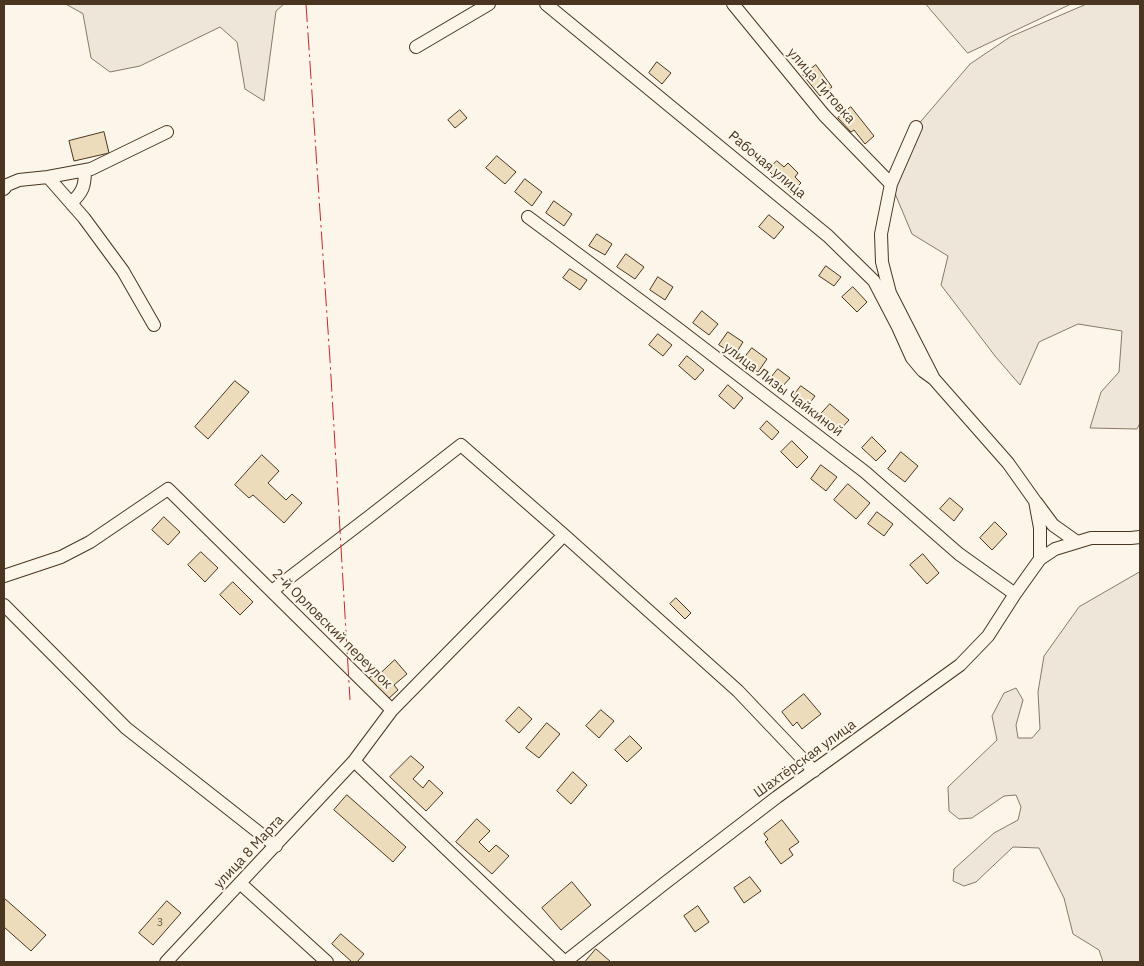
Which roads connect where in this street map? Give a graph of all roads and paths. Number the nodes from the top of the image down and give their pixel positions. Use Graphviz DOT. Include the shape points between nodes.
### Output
graph roads {
  1 [pos="489,4"];
  2 [pos="546,4"];
  3 [pos="732,4"];
  4 [pos="416,47"];
  5 [pos="916,127"];
  6 [pos="167,132"];
  7 [pos="85,170"];
  8 [pos="48,177"];
  9 [pos="891,184"];
  10 [pos="4,189"];
  11 [pos="71,203"];
  12 [pos="528,217"];
  13 [pos="154,325"];
  14 [pos="934,378"];
  15 [pos="1035,501"];
  16 [pos="564,535"];
  17 [pos="1140,537"];
  18 [pos="1077,542"];
  19 [pos="1040,559"];
  20 [pos="4,576"];
  21 [pos="272,590"];
  22 [pos="1015,594"];
  23 [pos="4,605"];
  24 [pos="392,710"];
  25 [pos="354,761"];
  26 [pos="814,771"];
  27 [pos="276,846"];
  28 [pos="240,883"];
  29 [pos="166,962"];
  30 [pos="327,962"];
  31 [pos="565,962"];
  1 -- 4 [label="street"];
  2 -- 14 [label="street, Рабочая улица" via="828,236 874,281 912,358"];
  3 -- 9 [label="street, улица Титовка" via="824,115"];
  5 -- 9 [label="street"];
  6 -- 7 [label="street"];
  7 -- 8 [label="street"];
  7 -- 11 [label="street" via="82,191"];
  8 -- 10 [label="street" via="19,180"];
  8 -- 11 [label="street"];
  9 -- 14 [label="street" via="881,234 882,262 890,293"];
  11 -- 13 [label="street" via="123,271"];
  12 -- 22 [label="street, улица Лизы Чайкиной" via="857,466 959,554"];
  14 -- 15 [label="street" via="1008,463"];
  15 -- 18 [label="street" via="1053,525"];
  15 -- 19 [label="street" via="1040,528"];
  16 -- 21 [label="street" via="461,445"];
  16 -- 24 [label="street"];
  16 -- 26 [label="street" via="738,691"];
  17 -- 18 [label="street" via="1091,538"];
  18 -- 19 [label="street" via="1055,549"];
  19 -- 22 [label="street, Шахтёрская улица"];
  20 -- 21 [label="street, 2-й Орловский переулок" via="61,557 90,542 168,489"];
  21 -- 24 [label="street, 2-й Орловский переулок"];
  22 -- 26 [label="street, Шахтёрская улица" via="988,636 960,665"];
  23 -- 27 [label="street" via="126,728"];
  24 -- 25 [label="street, 2-й Орловский переулок"];
  25 -- 27 [label="street, улица 8 Марта"];
  25 -- 31 [label="street"];
  26 -- 31 [label="street, Шахтёрская улица"];
  27 -- 28 [label="street, улица 8 Марта"];
  28 -- 29 [label="street, улица 8 Марта"];
  28 -- 30 [label="street"];
}
